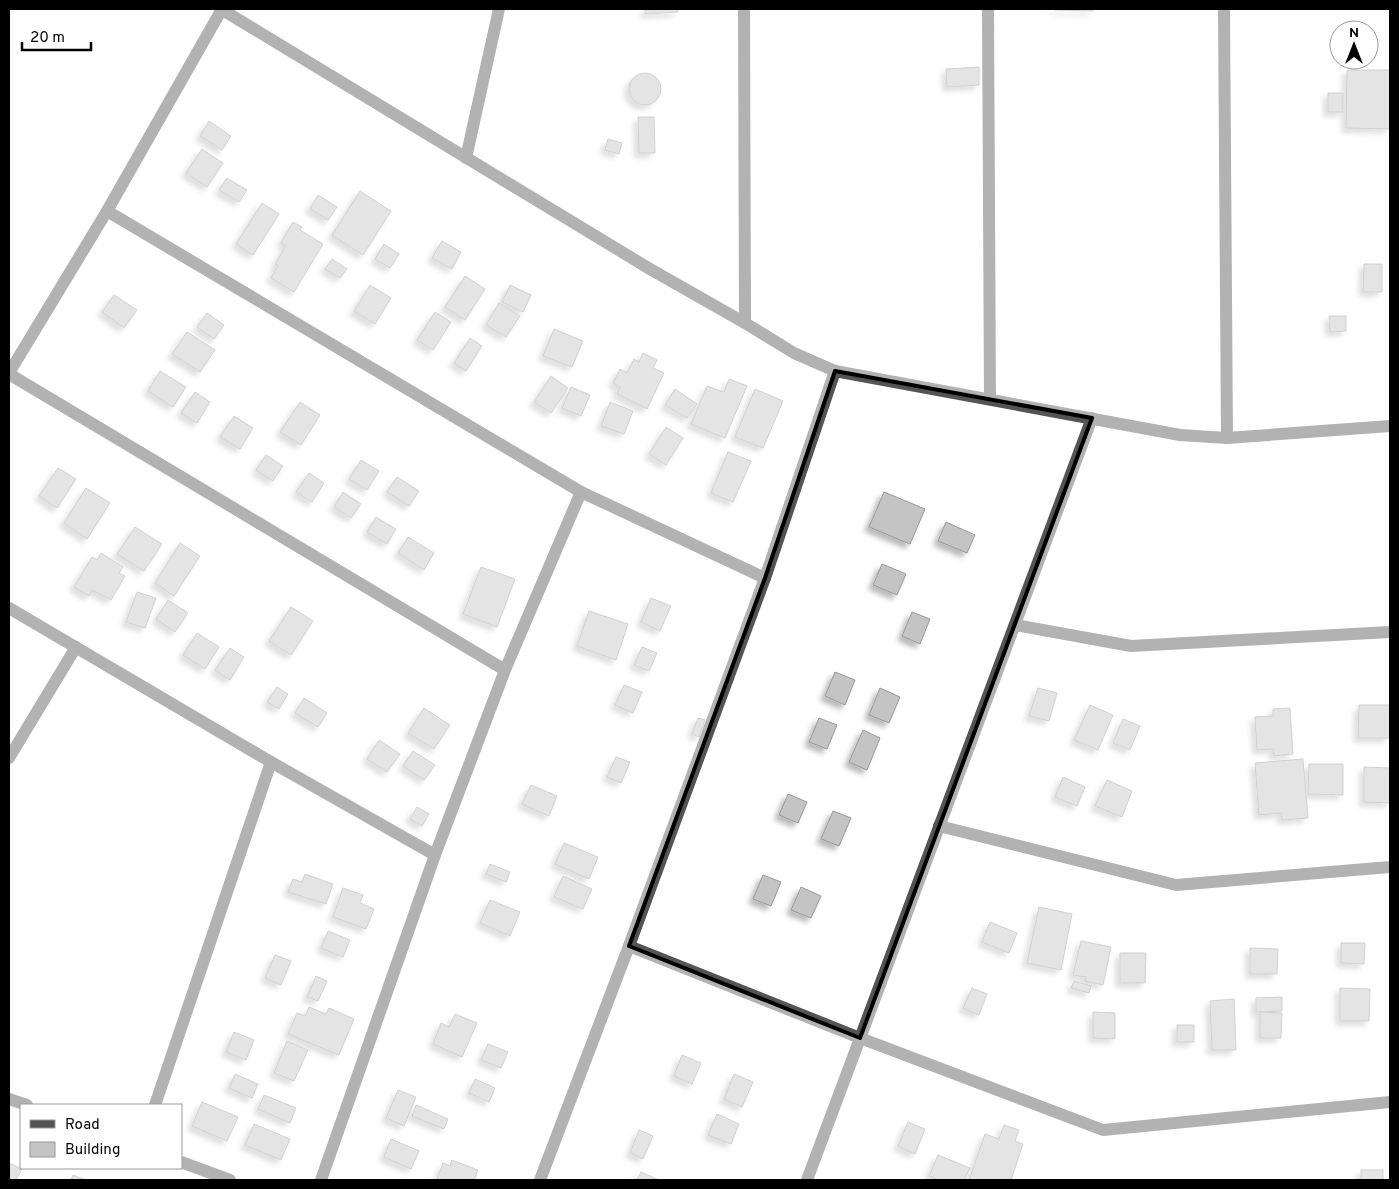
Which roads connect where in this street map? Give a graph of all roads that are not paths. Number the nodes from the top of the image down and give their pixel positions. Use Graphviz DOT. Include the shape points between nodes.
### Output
graph roads {
  1 [pos="221,9"];
  2 [pos="499,9"];
  3 [pos="744,9"];
  4 [pos="988,9"];
  5 [pos="1224,9"];
  6 [pos="466,158"];
  7 [pos="107,211"];
  8 [pos="745,323"];
  9 [pos="835,370"];
  10 [pos="9,374"];
  11 [pos="990,399"];
  12 [pos="1092,418"];
  13 [pos="1390,426"];
  14 [pos="1227,438"];
  15 [pos="581,492"];
  16 [pos="765,578"];
  17 [pos="9,608"];
  18 [pos="1014,625"];
  19 [pos="1390,632"];
  20 [pos="76,647"];
  21 [pos="505,670"];
  22 [pos="9,758"];
  23 [pos="271,762"];
  24 [pos="939,826"];
  25 [pos="435,855"];
  26 [pos="1390,867"];
  27 [pos="629,946"];
  28 [pos="860,1038"];
  29 [pos="9,1099"];
  30 [pos="1390,1102"];
  31 [pos="24,1104"];
  32 [pos="155,1104"];
  33 [pos="182,1162"];
  34 [pos="230,1180"];
  35 [pos="322,1180"];
  36 [pos="540,1180"];
  37 [pos="807,1180"];
  1 -- 6 [label="street"];
  1 -- 7 [label="street"];
  2 -- 6 [label="street"];
  3 -- 8 [label="street"];
  4 -- 11 [label="street"];
  5 -- 14 [label="street"];
  6 -- 8 [label="street"];
  7 -- 10 [label="street"];
  7 -- 15 [label="street"];
  8 -- 9 [label="street" via="794,353"];
  9 -- 11 [label="street"];
  9 -- 16 [label="street"];
  10 -- 21 [label="street"];
  11 -- 12 [label="street"];
  12 -- 14 [label="street" via="1180,435"];
  12 -- 18 [label="street"];
  13 -- 14 [label="street"];
  15 -- 16 [label="street"];
  15 -- 21 [label="street"];
  16 -- 27 [label="street"];
  17 -- 20 [label="street"];
  18 -- 19 [label="street" via="1131,646"];
  18 -- 24 [label="street"];
  20 -- 22 [label="street"];
  20 -- 23 [label="street"];
  21 -- 25 [label="street"];
  23 -- 25 [label="street"];
  23 -- 32 [label="street"];
  24 -- 26 [label="street" via="1176,885"];
  24 -- 28 [label="street"];
  25 -- 35 [label="street"];
  27 -- 28 [label="street"];
  27 -- 36 [label="street"];
  28 -- 30 [label="street" via="1103,1130"];
  28 -- 37 [label="street"];
  29 -- 31 [label="street"];
  33 -- 34 [label="street"];
}
